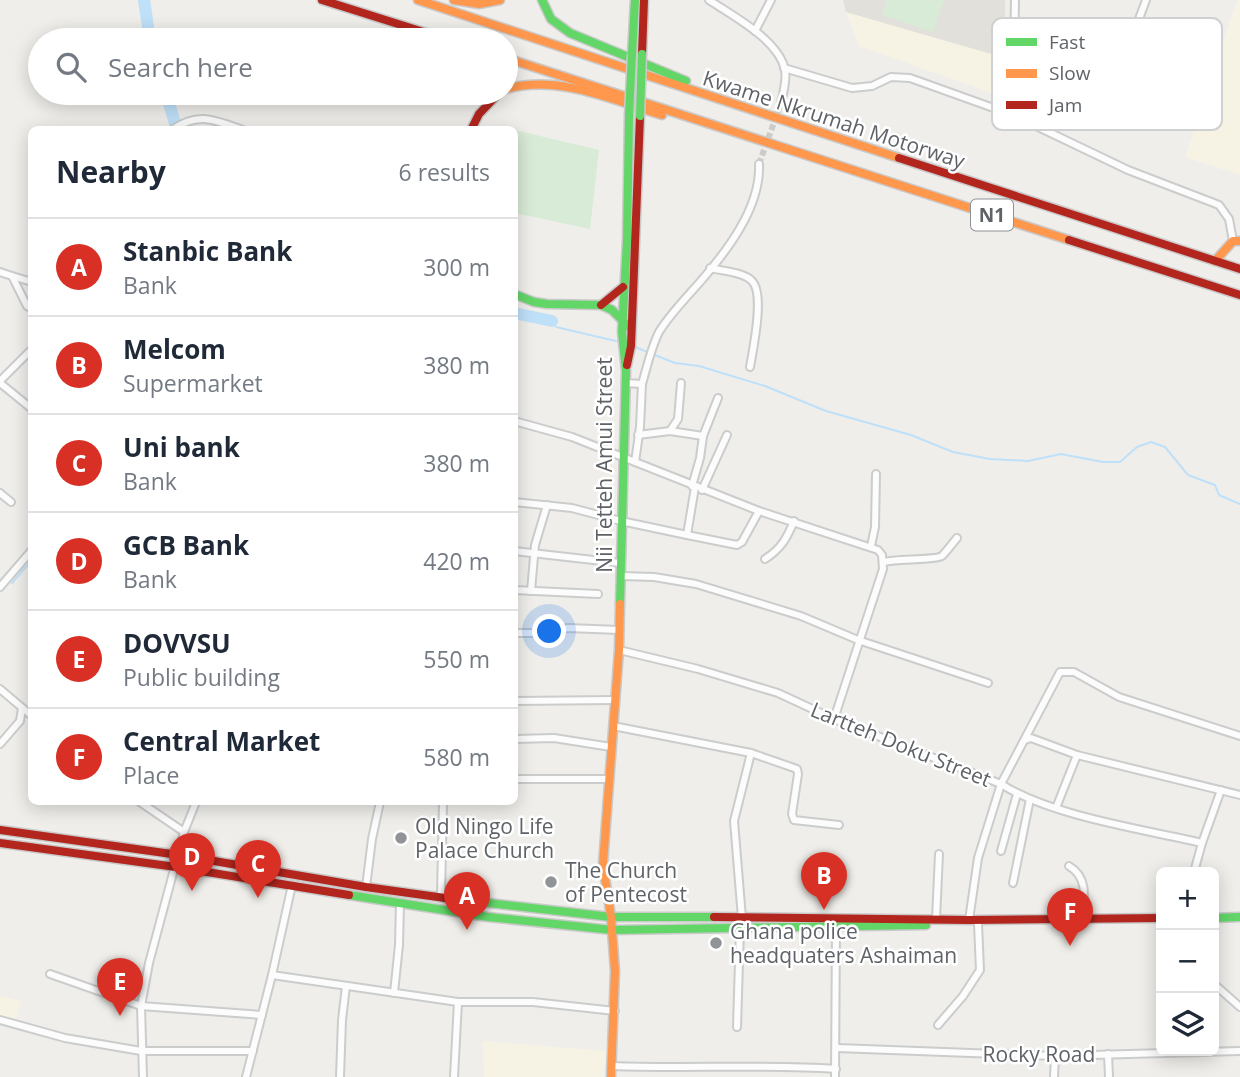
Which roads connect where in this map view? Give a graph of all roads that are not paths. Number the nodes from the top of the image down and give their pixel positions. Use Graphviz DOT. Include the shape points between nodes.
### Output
graph roads {
  1 [pos="322,0"];
  2 [pos="418,0"];
  3 [pos="454,0"];
  4 [pos="500,0"];
  5 [pos="542,0"];
  6 [pos="635,0"];
  7 [pos="645,0"];
  8 [pos="709,0"];
  9 [pos="771,0"];
  10 [pos="1015,0"];
  11 [pos="1146,0"];
  12 [pos="1015,18"];
  13 [pos="1139,18"];
  14 [pos="411,28"];
  15 [pos="502,28"];
  16 [pos="755,31"];
  17 [pos="518,33"];
  18 [pos="637,54"];
  19 [pos="518,62"];
  20 [pos="785,68"];
  21 [pos="518,84"];
  22 [pos="781,103"];
  23 [pos="488,105"];
  24 [pos="992,107"];
  25 [pos="752,111"];
  26 [pos="178,126"];
  27 [pos="233,126"];
  28 [pos="473,126"];
  29 [pos="1044,130"];
  30 [pos="745,134"];
  31 [pos="760,164"];
  32 [pos="1236,241"];
  33 [pos="1215,261"];
  34 [pos="710,268"];
  35 [pos="1240,269"];
  36 [pos="0,272"];
  37 [pos="12,276"];
  38 [pos="28,281"];
  39 [pos="624,287"];
  40 [pos="1240,295"];
  41 [pos="518,296"];
  42 [pos="601,305"];
  43 [pos="28,307"];
  44 [pos="622,319"];
  45 [pos="631,329"];
  46 [pos="28,353"];
  47 [pos="750,367"];
  48 [pos="626,371"];
  49 [pos="0,382"];
  50 [pos="625,383"];
  51 [pos="681,383"];
  52 [pos="642,384"];
  53 [pos="718,398"];
  54 [pos="28,406"];
  55 [pos="518,422"];
  56 [pos="670,431"];
  57 [pos="638,435"];
  58 [pos="727,435"];
  59 [pos="703,436"];
  60 [pos="622,458"];
  61 [pos="635,462"];
  62 [pos="876,474"];
  63 [pos="696,488"];
  64 [pos="0,493"];
  65 [pos="11,502"];
  66 [pos="518,502"];
  67 [pos="547,505"];
  68 [pos="759,511"];
  69 [pos="621,521"];
  70 [pos="794,521"];
  71 [pos="687,535"];
  72 [pos="957,538"];
  73 [pos="871,546"];
  74 [pos="518,551"];
  75 [pos="534,552"];
  76 [pos="28,555"];
  77 [pos="765,559"];
  78 [pos="884,562"];
  79 [pos="620,563"];
  80 [pos="621,576"];
  81 [pos="0,587"];
  82 [pos="518,590"];
  83 [pos="531,591"];
  84 [pos="598,594"];
  85 [pos="619,630"];
  86 [pos="518,633"];
  87 [pos="858,640"];
  88 [pos="619,650"];
  89 [pos="988,683"];
  90 [pos="0,689"];
  91 [pos="615,700"];
  92 [pos="518,701"];
  93 [pos="28,711"];
  94 [pos="834,719"];
  95 [pos="613,726"];
  96 [pos="1240,736"];
  97 [pos="518,739"];
  98 [pos="1025,740"];
  99 [pos="0,744"];
  100 [pos="611,747"];
  101 [pos="751,753"];
  102 [pos="1077,755"];
  103 [pos="518,779"];
  104 [pos="608,779"];
  105 [pos="1001,784"];
  106 [pos="1221,790"];
  107 [pos="1017,794"];
  108 [pos="1240,794"];
  109 [pos="1030,799"];
  110 [pos="144,805"];
  111 [pos="195,805"];
  112 [pos="379,805"];
  113 [pos="443,805"];
  114 [pos="1056,807"];
  115 [pos="839,825"];
  116 [pos="0,830"];
  117 [pos="184,832"];
  118 [pos="0,843"];
  119 [pos="1202,843"];
  120 [pos="1001,851"];
  121 [pos="939,854"];
  122 [pos="179,855"];
  123 [pos="1069,866"];
  124 [pos="176,867"];
  125 [pos="1195,867"];
  126 [pos="1013,883"];
  127 [pos="292,885"];
  128 [pos="366,887"];
  129 [pos="441,896"];
  130 [pos="400,903"];
  131 [pos="611,917"];
  132 [pos="1240,917"];
  133 [pos="742,918"];
  134 [pos="936,919"];
  135 [pos="1082,919"];
  136 [pos="1219,919"];
  137 [pos="1219,920"];
  138 [pos="1156,921"];
  139 [pos="1156,921"];
  140 [pos="973,922"];
  141 [pos="1240,922"];
  142 [pos="836,926"];
  143 [pos="740,929"];
  144 [pos="612,930"];
  145 [pos="50,974"];
  146 [pos="272,975"];
  147 [pos="346,986"];
  148 [pos="1219,988"];
  149 [pos="394,993"];
  150 [pos="458,1002"];
  151 [pos="141,1006"];
  152 [pos="1240,1007"];
  153 [pos="615,1011"];
  154 [pos="262,1014"];
  155 [pos="0,1020"];
  156 [pos="938,1026"];
  157 [pos="737,1027"];
  158 [pos="837,1048"];
  159 [pos="141,1051"];
  160 [pos="253,1051"];
  161 [pos="1240,1051"];
  162 [pos="1108,1054"];
  163 [pos="1055,1056"];
  164 [pos="612,1066"];
  165 [pos="836,1073"];
  166 [pos="143,1077"];
  167 [pos="246,1077"];
  168 [pos="340,1077"];
  169 [pos="454,1077"];
  170 [pos="611,1077"];
  171 [pos="1054,1077"];
  172 [pos="1109,1077"];
  1 -- 14 [label="main road"];
  2 -- 15 [label="main road, Kwame Nkrumah Motorway / N1"];
  3 -- 4 [label="main road" via="479,4"];
  5 -- 25 [label="main road" via="551,19 570,33"];
  6 -- 18 [label="main road, Nii Tetteh Amui Street"];
  7 -- 18 [label="main road"];
  8 -- 16 [label="street"];
  9 -- 16 [label="street"];
  10 -- 12 [label="street"];
  11 -- 13 [label="street"];
  16 -- 20 [label="street"];
  17 -- 25 [label="main road, Kwame Nkrumah Motorway / N1"];
  18 -- 39 [label="main road, Nii Tetteh Amui Street, bridge" via="629,116"];
  18 -- 45 [label="main road, bridge" via="640,116"];
  19 -- 30 [label="main road, Kwame Nkrumah Motorway / N1"];
  20 -- 22 [label="street"];
  20 -- 24 [label="street" via="852,88 872,86 891,77 910,78"];
  21 -- 30 [label="main road" via="541,82 711,130"];
  23 -- 28 [label="main road"];
  25 -- 33 [label="main road, Kwame Nkrumah Motorway / N1"];
  26 -- 27 [label="street" via="188,120 212,118"];
  29 -- 32 [label="street" via="1128,170 1219,205"];
  30 -- 40 [label="main road, Kwame Nkrumah Motorway / N1"];
  31 -- 34 [label="street" via="754,204"];
  32 -- 33 [label="main road"];
  33 -- 35 [label="main road, Kwame Nkrumah Motorway / N1"];
  34 -- 47 [label="street" via="747,277 756,288"];
  34 -- 52 [label="street" via="660,330"];
  36 -- 37 [label="street"];
  37 -- 38 [label="street"];
  37 -- 43 [label="street"];
  39 -- 42 [label="main road"];
  39 -- 44 [label="main road, Nii Tetteh Amui Street"];
  41 -- 42 [label="main road" via="534,302"];
  42 -- 44 [label="main road"];
  44 -- 45 [label="main road"];
  44 -- 48 [label="main road, Nii Tetteh Amui Street"];
  45 -- 48 [label="main road"];
  46 -- 49 [label="street"];
  48 -- 50 [label="main road, Nii Tetteh Amui Street"];
  49 -- 54 [label="street"];
  50 -- 52 [label="street"];
  50 -- 60 [label="main road, Nii Tetteh Amui Street"];
  51 -- 56 [label="street" via="678,419"];
  52 -- 57 [label="street"];
  53 -- 59 [label="street"];
  55 -- 60 [label="street" via="572,437"];
  56 -- 57 [label="street"];
  56 -- 59 [label="street"];
  57 -- 61 [label="street"];
  58 -- 63 [label="street"];
  59 -- 63 [label="street"];
  60 -- 61 [label="street"];
  60 -- 69 [label="main road, Nii Tetteh Amui Street"];
  61 -- 63 [label="street"];
  62 -- 73 [label="street"];
  63 -- 68 [label="street"];
  63 -- 71 [label="street"];
  64 -- 65 [label="street"];
  66 -- 67 [label="street"];
  67 -- 69 [label="street"];
  67 -- 75 [label="street"];
  68 -- 70 [label="street"];
  68 -- 71 [label="street" via="737,545"];
  69 -- 71 [label="street"];
  69 -- 79 [label="main road, Nii Tetteh Amui Street"];
  70 -- 73 [label="street"];
  70 -- 77 [label="street" via="786,540"];
  72 -- 78 [label="street" via="936,559"];
  73 -- 78 [label="street"];
  74 -- 75 [label="street"];
  75 -- 79 [label="street"];
  75 -- 83 [label="street"];
  76 -- 81 [label="street"];
  78 -- 87 [label="street"];
  79 -- 80 [label="main road, Nii Tetteh Amui Street"];
  80 -- 85 [label="main road, Nii Tetteh Amui Street"];
  80 -- 87 [label="street" via="696,584 801,616"];
  82 -- 83 [label="street"];
  83 -- 84 [label="street"];
  85 -- 86 [label="street" via="568,628"];
  85 -- 88 [label="main road, Nii Tetteh Amui Street"];
  87 -- 89 [label="street"];
  87 -- 94 [label="street"];
  88 -- 91 [label="main road, Nii Tetteh Amui Street"];
  88 -- 94 [label="street, Lartteh Doku Street" via="778,694"];
  90 -- 93 [label="street"];
  91 -- 92 [label="street"];
  91 -- 95 [label="main road, Nii Tetteh Amui Street"];
  93 -- 99 [label="street"];
  94 -- 105 [label="street, Lartteh Doku Street"];
  95 -- 100 [label="main road, Nii Tetteh Amui Street"];
  95 -- 101 [label="street"];
  96 -- 98 [label="street, Lartteh Doku Street" via="1119,697 1068,671 1060,672"];
  97 -- 100 [label="street" via="562,739"];
  98 -- 102 [label="street" via="1031,738"];
  98 -- 105 [label="street, Lartteh Doku Street"];
  100 -- 104 [label="main road, Nii Tetteh Amui Street"];
  101 -- 115 [label="street" via="796,769 794,820"];
  101 -- 133 [label="street" via="734,821"];
  102 -- 106 [label="street"];
  102 -- 114 [label="street"];
  103 -- 104 [label="street"];
  104 -- 131 [label="main road, Nii Tetteh Amui Street" via="603,864"];
  105 -- 107 [label="street"];
  105 -- 140 [label="street" via="978,858"];
  106 -- 108 [label="street"];
  106 -- 119 [label="street"];
  107 -- 109 [label="street"];
  107 -- 120 [label="street"];
  109 -- 114 [label="street"];
  109 -- 126 [label="street"];
  110 -- 117 [label="street"];
  111 -- 117 [label="street"];
  112 -- 128 [label="street"];
  113 -- 129 [label="street"];
  114 -- 119 [label="street"];
  116 -- 122 [label="main road"];
  117 -- 122 [label="street"];
  118 -- 124 [label="main road"];
  119 -- 125 [label="street"];
  121 -- 134 [label="street"];
  122 -- 124 [label="street"];
  122 -- 128 [label="main road"];
  123 -- 135 [label="street" via="1085,890"];
  124 -- 127 [label="main road"];
  124 -- 151 [label="street"];
  127 -- 130 [label="main road"];
  127 -- 146 [label="street"];
  128 -- 129 [label="main road"];
  129 -- 131 [label="main road"];
  130 -- 144 [label="main road"];
  130 -- 149 [label="street"];
  131 -- 133 [label="main road"];
  131 -- 144 [label="main road, Nii Tetteh Amui Street"];
  132 -- 136 [label="main road"];
  133 -- 134 [label="main road"];
  134 -- 140 [label="main road"];
  135 -- 139 [label="main road"];
  135 -- 140 [label="main road"];
  137 -- 141 [label="main road"];
  138 -- 140 [label="main road"];
  140 -- 142 [label="main road"];
  140 -- 156 [label="street" via="979,970"];
  142 -- 143 [label="main road"];
  142 -- 158 [label="street"];
  143 -- 144 [label="main road"];
  143 -- 157 [label="street"];
  144 -- 153 [label="main road, Nii Tetteh Amui Street"];
  145 -- 151 [label="street"];
  146 -- 147 [label="street"];
  146 -- 154 [label="street"];
  147 -- 149 [label="street"];
  147 -- 168 [label="street"];
  148 -- 152 [label="street"];
  149 -- 150 [label="street"];
  150 -- 153 [label="street" via="533,1002"];
  150 -- 169 [label="street"];
  151 -- 154 [label="street"];
  151 -- 159 [label="street"];
  153 -- 164 [label="main road, Nii Tetteh Amui Street"];
  154 -- 160 [label="street"];
  155 -- 159 [label="street" via="65,1038"];
  158 -- 163 [label="street, Rocky Road"];
  158 -- 165 [label="street"];
  159 -- 160 [label="street"];
  159 -- 166 [label="street"];
  160 -- 167 [label="street"];
  161 -- 162 [label="street, Rocky Road"];
  162 -- 163 [label="street, Rocky Road"];
  162 -- 172 [label="street"];
  163 -- 171 [label="street"];
  164 -- 165 [label="street" via="782,1065"];
  164 -- 170 [label="main road, Nii Tetteh Amui Street"];
}
